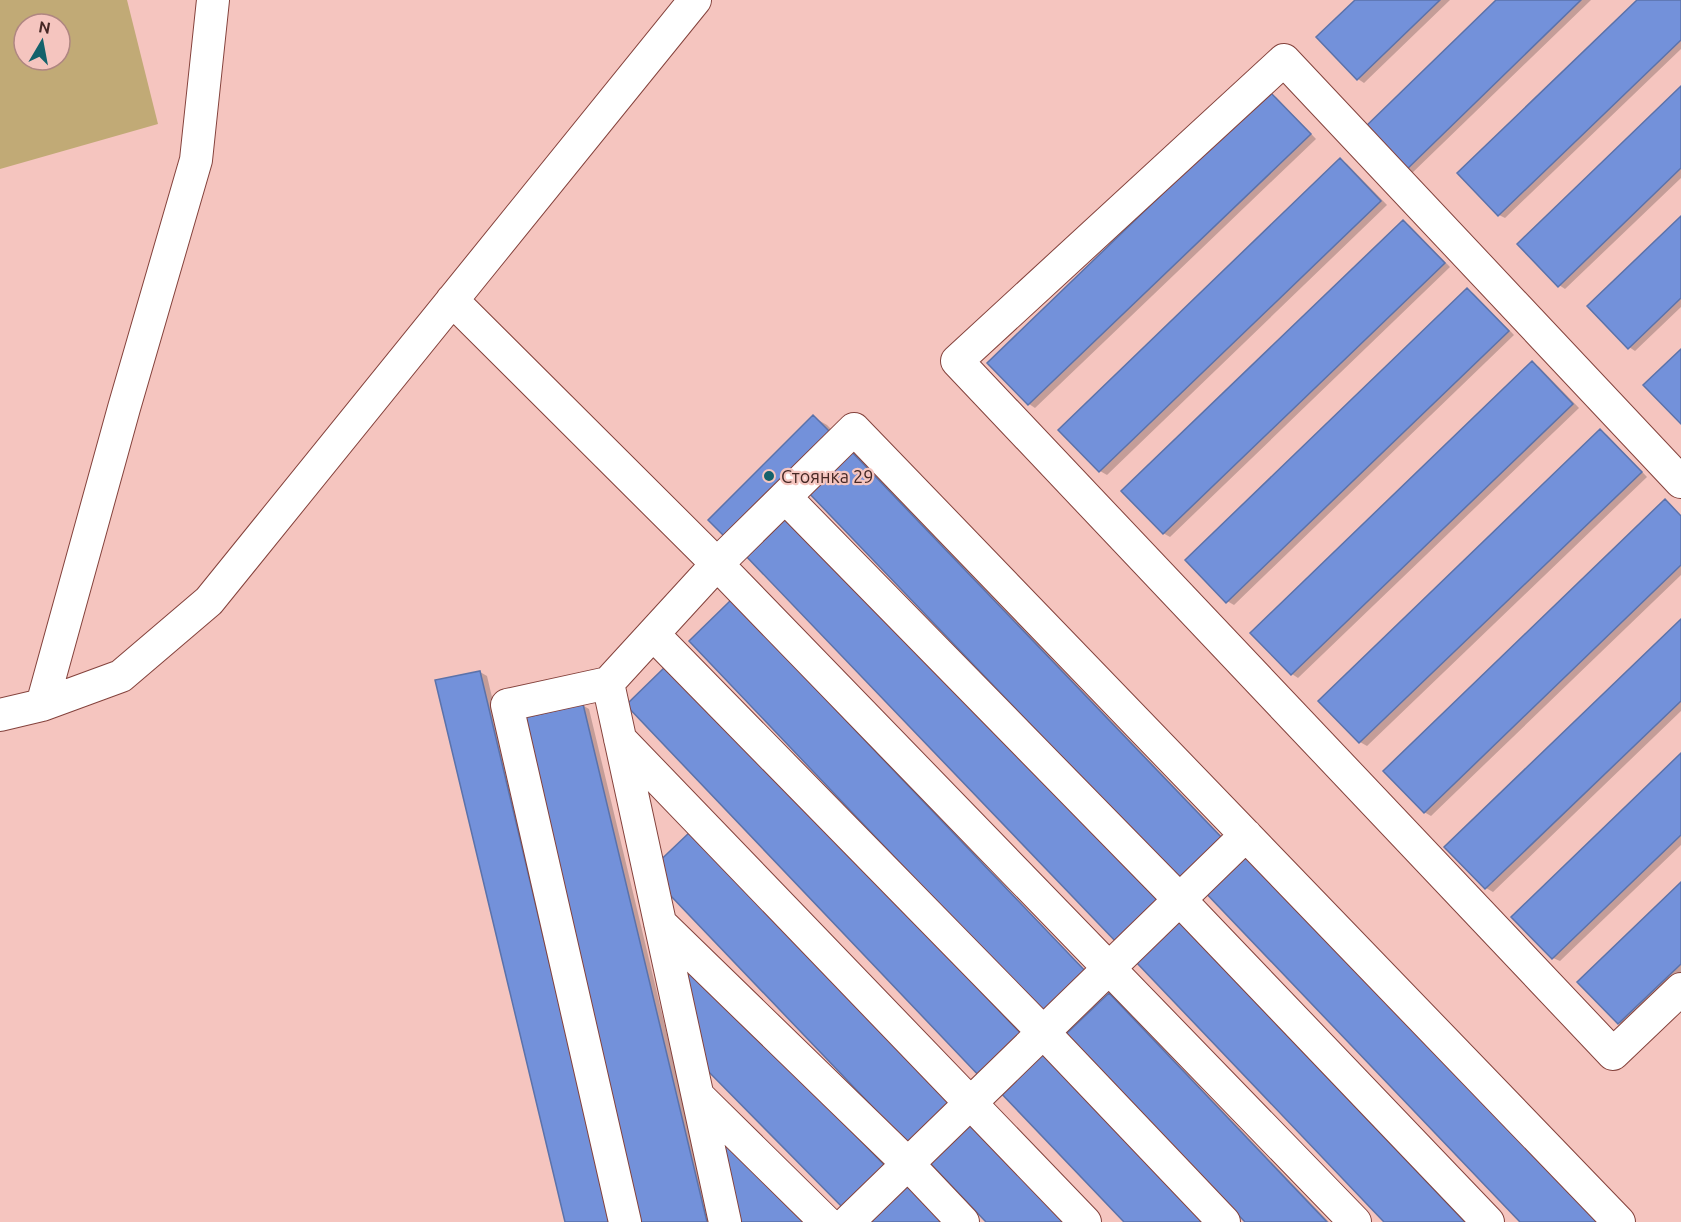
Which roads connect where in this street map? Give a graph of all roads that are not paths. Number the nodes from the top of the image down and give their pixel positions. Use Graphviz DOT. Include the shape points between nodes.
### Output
graph roads {
  1 [pos="213,0"];
  2 [pos="695,0"];
  3 [pos="452,300"];
  4 [pos="1681,482"];
  5 [pos="785,497"];
  6 [pos="717,564"];
  7 [pos="653,634"];
  8 [pos="608,683"];
  9 [pos="42,705"];
  10 [pos="0,715"];
  11 [pos="621,739"];
  12 [pos="1246,835"];
  13 [pos="1180,900"];
  14 [pos="660,923"];
  15 [pos="1110,969"];
  16 [pos="1681,989"];
  17 [pos="1044,1034"];
  18 [pos="698,1096"];
  19 [pos="970,1104"];
  20 [pos="908,1164"];
  21 [pos="625,1222"];
  22 [pos="725,1222"];
  23 [pos="826,1222"];
  24 [pos="848,1222"];
  25 [pos="963,1222"];
  26 [pos="1085,1222"];
  27 [pos="1224,1222"];
  28 [pos="1355,1222"];
  29 [pos="1488,1222"];
  30 [pos="1619,1222"];
  1 -- 9 [label="street" via="196,160"];
  2 -- 3 [label="street"];
  3 -- 6 [label="street"];
  3 -- 9 [label="street" via="209,601 122,676"];
  4 -- 16 [label="street" via="1284,60 957,361 1613,1054"];
  5 -- 6 [label="street"];
  5 -- 12 [label="street" via="854,429"];
  5 -- 13 [label="street"];
  6 -- 7 [label="street"];
  6 -- 15 [label="street"];
  7 -- 8 [label="street"];
  7 -- 17 [label="street"];
  8 -- 11 [label="street"];
  8 -- 21 [label="street" via="507,705"];
  9 -- 10 [label="street"];
  11 -- 14 [label="street"];
  11 -- 19 [label="street"];
  12 -- 13 [label="street"];
  12 -- 30 [label="street"];
  13 -- 15 [label="street"];
  13 -- 29 [label="street"];
  14 -- 18 [label="street"];
  14 -- 20 [label="street"];
  15 -- 17 [label="street"];
  15 -- 28 [label="street"];
  17 -- 19 [label="street"];
  17 -- 27 [label="street"];
  18 -- 22 [label="street"];
  18 -- 23 [label="street"];
  19 -- 20 [label="street"];
  19 -- 26 [label="street"];
  20 -- 24 [label="street"];
  20 -- 25 [label="street"];
}
